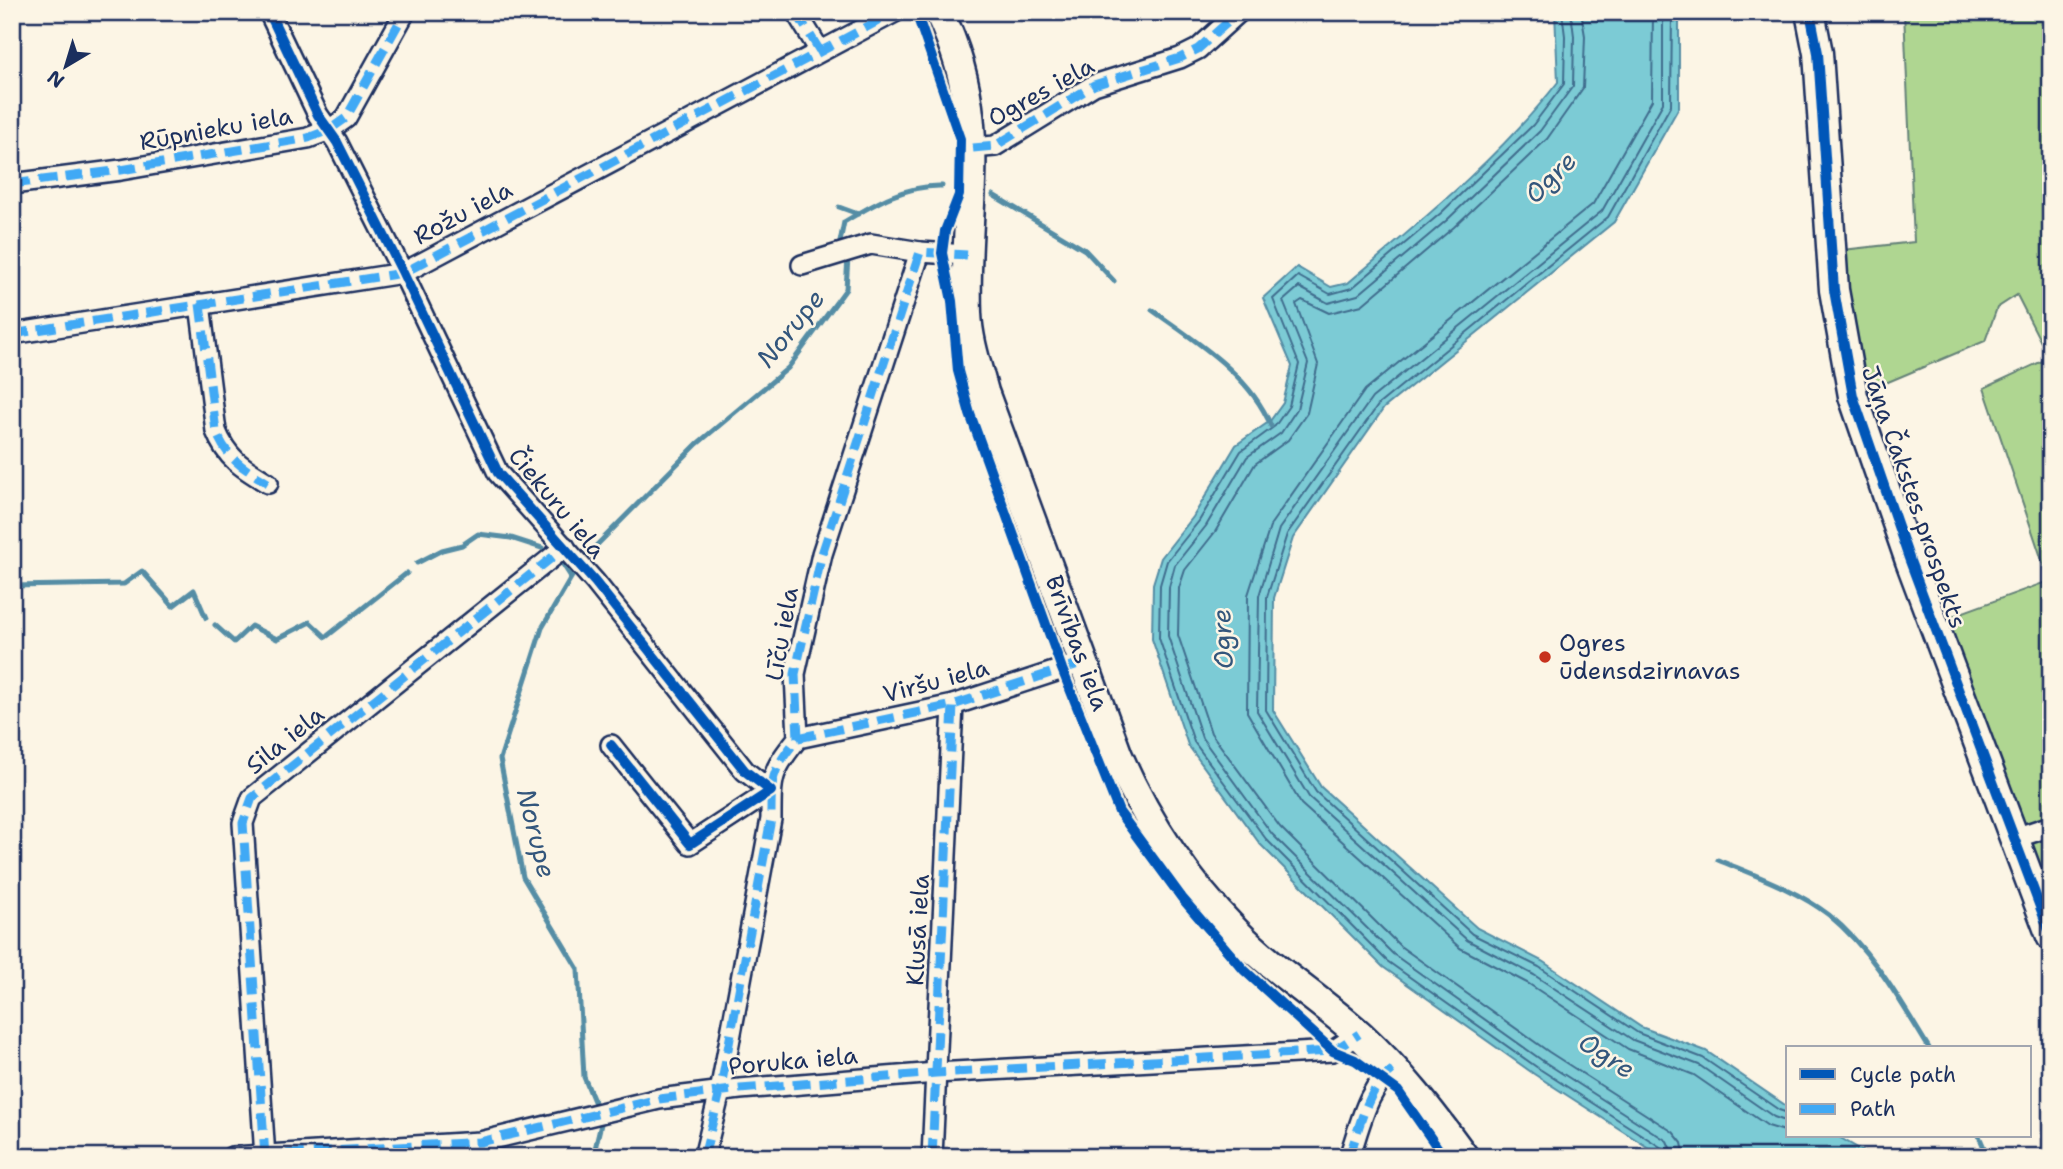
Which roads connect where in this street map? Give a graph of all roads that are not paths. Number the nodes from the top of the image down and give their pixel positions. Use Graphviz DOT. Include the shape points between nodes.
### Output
graph roads {
  1 [pos="270,12"];
  2 [pos="405,12"];
  3 [pos="796,12"];
  4 [pos="895,12"];
  5 [pos="939,12"];
  6 [pos="1239,12"];
  7 [pos="1810,12"];
  8 [pos="820,51"];
  9 [pos="329,130"];
  10 [pos="974,148"];
  11 [pos="12,184"];
  12 [pos="920,252"];
  13 [pos="967,255"];
  14 [pos="802,265"];
  15 [pos="403,273"];
  16 [pos="200,304"];
  17 [pos="12,334"];
  18 [pos="268,483"];
  19 [pos="565,547"];
  20 [pos="1084,662"];
  21 [pos="953,705"];
  22 [pos="798,738"];
  23 [pos="611,745"];
  24 [pos="771,791"];
  25 [pos="2051,826"];
  26 [pos="2012,839"];
  27 [pos="2051,936"];
  28 [pos="1359,1034"];
  29 [pos="1395,1068"];
  30 [pos="936,1073"];
  31 [pos="720,1092"];
  32 [pos="265,1156"];
  33 [pos="232,1157"];
  34 [pos="704,1157"];
  35 [pos="932,1157"];
  36 [pos="1349,1157"];
  37 [pos="1464,1157"];
  1 -- 9 [label="street, Čiekuru iela"];
  2 -- 9 [label="street, Rūpnieku iela" via="346,118"];
  3 -- 8 [label="street"];
  4 -- 8 [label="street, Rožu iela"];
  5 -- 10 [label="main road, Brīvības iela" via="967,89"];
  6 -- 10 [label="street, Ogres iela" via="1198,49 1094,85 995,146"];
  7 -- 26 [label="main road, Jāņa Čakstes prospekts" via="1818,53 1834,290 1853,396"];
  8 -- 15 [label="street, Rožu iela"];
  9 -- 11 [label="street, Rūpnieku iela" via="308,138 121,170"];
  9 -- 15 [label="street, Čiekuru iela"];
  10 -- 13 [label="main road, Brīvības iela"];
  12 -- 13 [label="street"];
  12 -- 14 [label="street" via="871,244"];
  12 -- 22 [label="street, Līču iela" via="822,554 795,674"];
  13 -- 20 [label="main road, Brīvības iela" via="967,316 984,392"];
  15 -- 16 [label="street, Rožu iela"];
  15 -- 19 [label="street, Čiekuru iela" via="498,473"];
  16 -- 17 [label="street, Rožu iela"];
  16 -- 18 [label="street" via="216,431 235,464"];
  19 -- 24 [label="street, Čiekuru iela" via="745,771"];
  19 -- 32 [label="street, Sila iela" via="252,798 243,823"];
  20 -- 21 [label="street, Viršu iela"];
  20 -- 28 [label="main road, Brīvības iela" via="1137,799 1171,856 1236,932"];
  21 -- 22 [label="street, Viršu iela"];
  21 -- 30 [label="street, Klusā iela"];
  22 -- 24 [label="street" via="776,765"];
  23 -- 24 [label="street" via="690,844"];
  24 -- 31 [label="street" via="771,819"];
  25 -- 26 [label="street"];
  26 -- 27 [label="main road, Jāņa Čakstes prospekts"];
  28 -- 29 [label="main road, Brīvības iela"];
  28 -- 30 [label="street, Poruka iela" via="1333,1051"];
  29 -- 36 [label="street" via="1374,1089"];
  29 -- 37 [label="main road, Brīvības iela"];
  30 -- 31 [label="street, Poruka iela"];
  30 -- 35 [label="street, Klusā iela"];
  31 -- 32 [label="street, Poruka iela" via="659,1100 480,1142"];
  31 -- 34 [label="street"];
  32 -- 33 [label="street, Poruka iela"];
}
